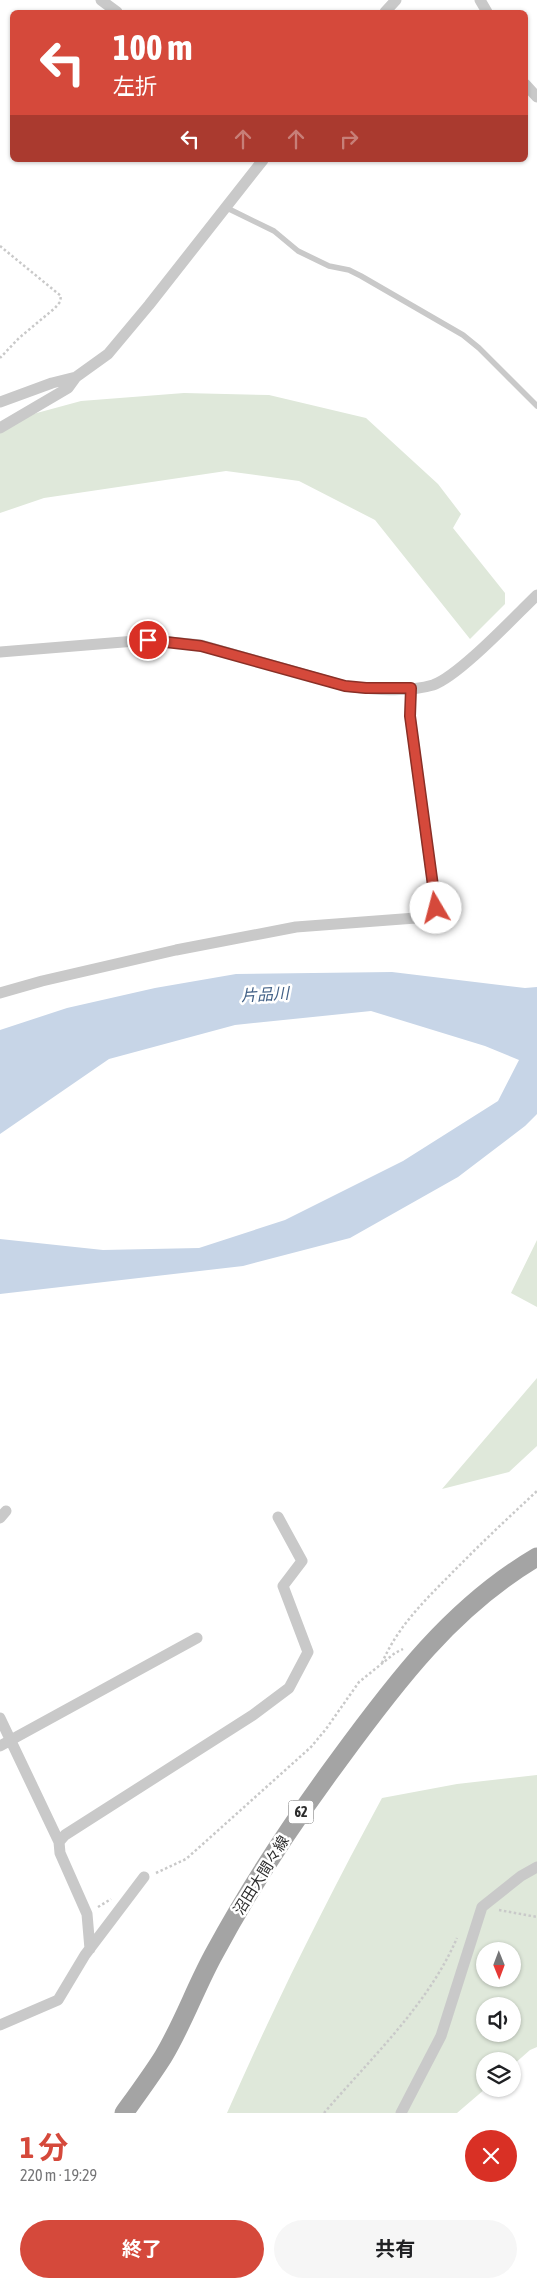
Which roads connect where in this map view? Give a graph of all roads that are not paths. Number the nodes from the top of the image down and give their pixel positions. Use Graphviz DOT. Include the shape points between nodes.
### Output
graph roads {
  1 [pos="101,0"];
  2 [pos="396,0"];
  3 [pos="114,10"];
  4 [pos="387,10"];
  5 [pos="528,87"];
  6 [pos="537,97"];
  7 [pos="262,162"];
  8 [pos="227,208"];
  9 [pos="76,377"];
  10 [pos="0,402"];
  11 [pos="537,406"];
  12 [pos="0,428"];
  13 [pos="537,595"];
  14 [pos="0,652"];
  15 [pos="411,688"];
  16 [pos="0,993"];
  17 [pos="278,1517"];
  18 [pos="537,1557"];
  19 [pos="197,1638"];
  20 [pos="0,1718"];
  21 [pos="5,1743"];
  22 [pos="59,1842"];
  23 [pos="537,1867"];
  24 [pos="144,1877"];
  25 [pos="90,1949"];
  26 [pos="0,2024"];
  27 [pos="124,2113"];
  28 [pos="401,2113"];
  1 -- 3 [label="street"];
  2 -- 4 [label="street"];
  5 -- 6 [label="street"];
  7 -- 8 [label="street"];
  8 -- 9 [label="street" via="120,341"];
  8 -- 11 [label="lane" via="274,231 298,251 329,266 361,276 463,335"];
  9 -- 10 [label="street"];
  9 -- 12 [label="street" via="68,388"];
  13 -- 15 [label="street" via="463,665 434,684"];
  14 -- 15 [label="street" via="148,640 201,646 345,686"];
  15 -- 16 [label="street" via="410,716 436,908 429,917 296,927 157,955"];
  17 -- 22 [label="street" via="302,1561 283,1586 308,1652 289,1688 254,1715 129,1792"];
  18 -- 27 [label="main road, 沼田大間々線 / 62" via="509,1574 458,1615 381,1702 267,1863 214,1952 163,2057"];
  19 -- 21 [label="street"];
  20 -- 21 [label="street"];
  21 -- 22 [label="street"];
  22 -- 25 [label="street" via="60,1853 87,1914"];
  23 -- 28 [label="street" via="482,1907 440,2036"];
  24 -- 25 [label="street"];
  25 -- 26 [label="street" via="58,2000"];
}
